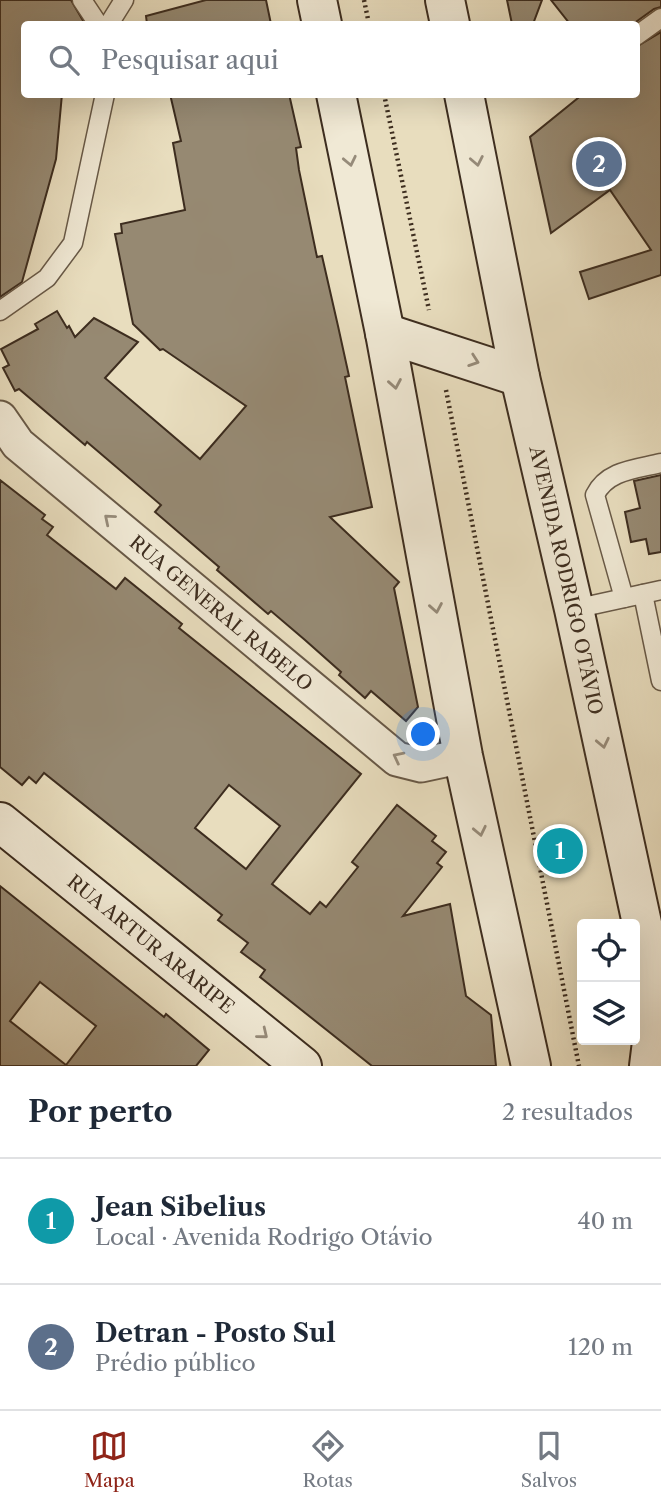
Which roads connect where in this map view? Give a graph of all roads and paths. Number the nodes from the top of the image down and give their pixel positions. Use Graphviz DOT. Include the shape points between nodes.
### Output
graph roads {
  1 [pos="82,0"];
  2 [pos="124,0"];
  3 [pos="317,0"];
  4 [pos="364,0"];
  5 [pos="445,0"];
  6 [pos="661,18"];
  7 [pos="96,21"];
  8 [pos="111,21"];
  9 [pos="321,21"];
  10 [pos="368,21"];
  11 [pos="449,21"];
  12 [pos="640,33"];
  13 [pos="104,98"];
  14 [pos="337,98"];
  15 [pos="385,98"];
  16 [pos="465,98"];
  17 [pos="0,311"];
  18 [pos="386,333"];
  19 [pos="437,348"];
  20 [pos="520,377"];
  21 [pos="0,418"];
  22 [pos="661,463"];
  23 [pos="652,592"];
  24 [pos="624,598"];
  25 [pos="574,609"];
  26 [pos="661,681"];
  27 [pos="463,756"];
  28 [pos="0,822"];
  29 [pos="654,1057"];
  30 [pos="302,1066"];
  31 [pos="531,1066"];
  32 [pos="579,1066"];
  1 -- 7 [label="lane"];
  2 -- 8 [label="lane"];
  3 -- 9 [label="main road"];
  4 -- 10 [label="path"];
  5 -- 11 [label="main road"];
  6 -- 12 [label="lane"];
  13 -- 17 [label="lane" via="73,243 47,278"];
  14 -- 18 [label="main road, one-way"];
  15 -- 19 [label="path"];
  16 -- 20 [label="main road, AVENIDA RODRIGO OTÁVIO, one-way"];
  18 -- 19 [label="main road"];
  18 -- 27 [label="main road, one-way"];
  19 -- 20 [label="main road, one-way"];
  19 -- 32 [label="path"];
  20 -- 25 [label="main road, AVENIDA RODRIGO OTÁVIO"];
  27 -- 21 [label="street, RUA GENERAL RABELO, one-way" via="421,765 397,759 18,444"];
  22 -- 24 [label="lane" via="618,473 600,485 595,495"];
  23 -- 24 [label="lane"];
  23 -- 26 [label="lane"];
  24 -- 25 [label="lane"];
  25 -- 29 [label="main road, AVENIDA RODRIGO OTÁVIO, one-way" via="651,970 656,1010"];
  27 -- 31 [label="main road, one-way"];
  28 -- 30 [label="main road, RUA ARTUR ARARIPE, one-way"];
}
